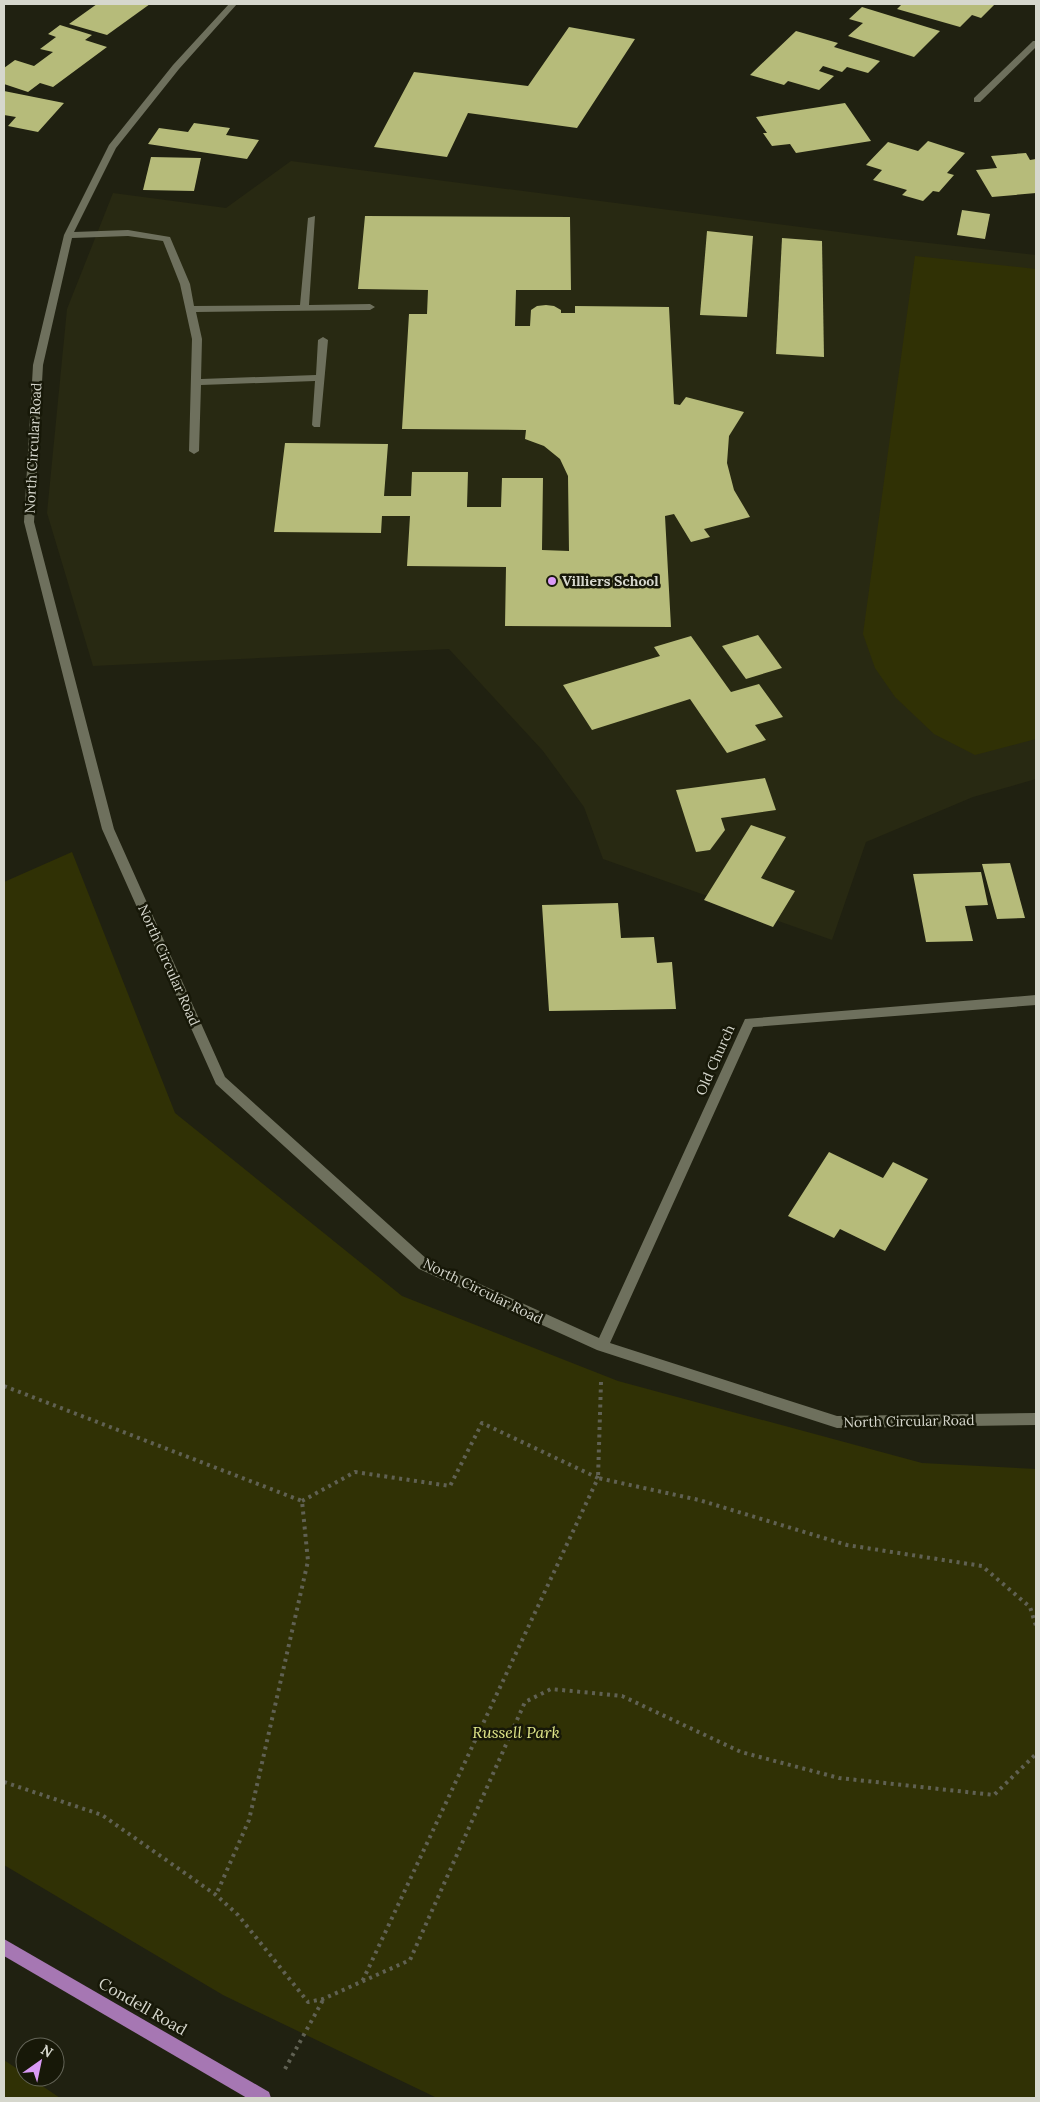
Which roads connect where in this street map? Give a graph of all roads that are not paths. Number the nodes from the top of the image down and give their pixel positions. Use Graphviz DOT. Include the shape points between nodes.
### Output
graph roads {
  1 [pos="233,4"];
  2 [pos="1036,43"];
  3 [pos="977,100"];
  4 [pos="312,218"];
  5 [pos="68,236"];
  6 [pos="370,307"];
  7 [pos="304,308"];
  8 [pos="190,309"];
  9 [pos="323,340"];
  10 [pos="320,378"];
  11 [pos="196,382"];
  12 [pos="317,425"];
  13 [pos="194,451"];
  14 [pos="1036,1000"];
  15 [pos="602,1346"];
  16 [pos="1036,1419"];
  17 [pos="4,1947"];
  18 [pos="263,2098"];
  1 -- 5 [label="street, North Circular Road" via="176,67 112,146"];
  2 -- 3 [label="street"];
  4 -- 7 [label="street"];
  5 -- 8 [label="street" via="128,233 166,239 185,284"];
  5 -- 15 [label="street, North Circular Road" via="38,365 29,522 108,829 220,1080 424,1265"];
  6 -- 7 [label="street"];
  7 -- 8 [label="street"];
  8 -- 11 [label="street" via="197,339"];
  9 -- 10 [label="street"];
  10 -- 11 [label="street"];
  10 -- 12 [label="street"];
  11 -- 13 [label="street"];
  14 -- 15 [label="street, Old Church" via="749,1022"];
  15 -- 16 [label="street, North Circular Road" via="837,1422"];
  17 -- 18 [label="main road, Condell Road"];
}
